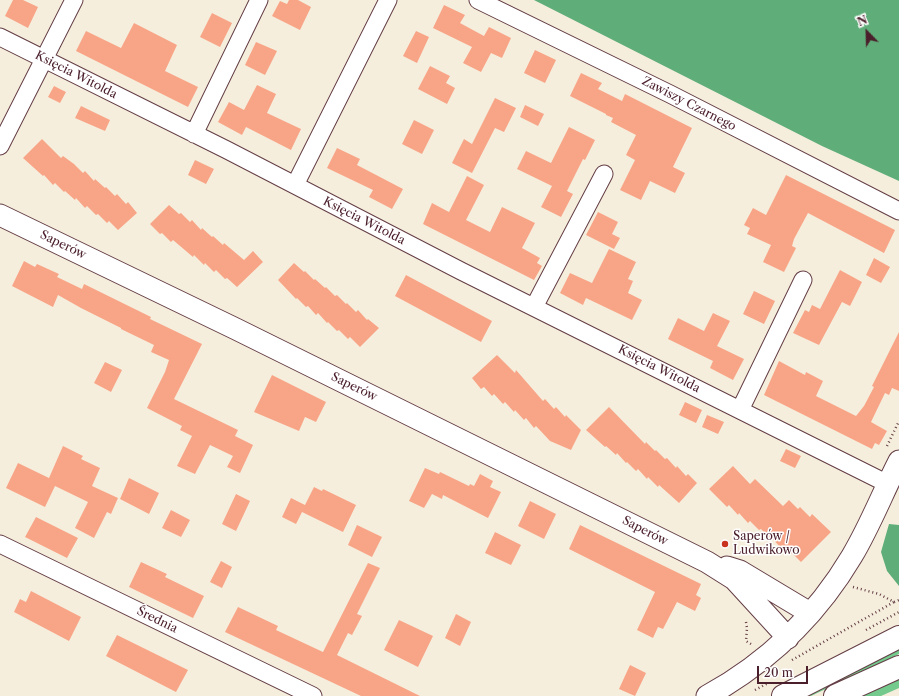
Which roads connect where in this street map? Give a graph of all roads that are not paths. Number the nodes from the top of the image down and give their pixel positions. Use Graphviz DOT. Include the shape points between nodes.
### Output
graph roads {
  1 [pos="74,0"];
  2 [pos="259,0"];
  3 [pos="388,0"];
  4 [pos="478,0"];
  5 [pos="0,37"];
  6 [pos="43,58"];
  7 [pos="194,134"];
  8 [pos="0,146"];
  9 [pos="604,174"];
  10 [pos="295,185"];
  11 [pos="899,211"];
  12 [pos="0,215"];
  13 [pos="803,280"];
  14 [pos="534,307"];
  15 [pos="740,410"];
  16 [pos="899,461"];
  17 [pos="888,484"];
  18 [pos="0,544"];
  19 [pos="707,562"];
  20 [pos="810,613"];
  21 [pos="899,637"];
  22 [pos="788,638"];
  23 [pos="899,667"];
  24 [pos="313,696"];
  25 [pos="707,696"];
  26 [pos="783,696"];
  27 [pos="836,696"];
  1 -- 6 [label="street"];
  2 -- 7 [label="street"];
  3 -- 10 [label="street"];
  4 -- 11 [label="street, Zawiszy Czarnego"];
  5 -- 6 [label="street, Księcia Witolda"];
  6 -- 7 [label="street, Księcia Witolda"];
  6 -- 8 [label="street"];
  7 -- 10 [label="street, Księcia Witolda"];
  9 -- 14 [label="street"];
  10 -- 14 [label="street, Księcia Witolda"];
  12 -- 19 [label="street, Saperów"];
  13 -- 15 [label="street"];
  14 -- 15 [label="street, Księcia Witolda"];
  15 -- 17 [label="street, Księcia Witolda"];
  16 -- 17 [label="street"];
  17 -- 20 [label="street" via="852,556"];
  18 -- 24 [label="street, Średnia"];
  19 -- 20 [label="street, Saperów" via="740,571"];
  19 -- 22 [label="street, Saperów" via="734,579"];
  20 -- 22 [label="street"];
  21 -- 26 [label="main road"];
  22 -- 25 [label="street" via="758,664"];
  23 -- 27 [label="main road"];
}
